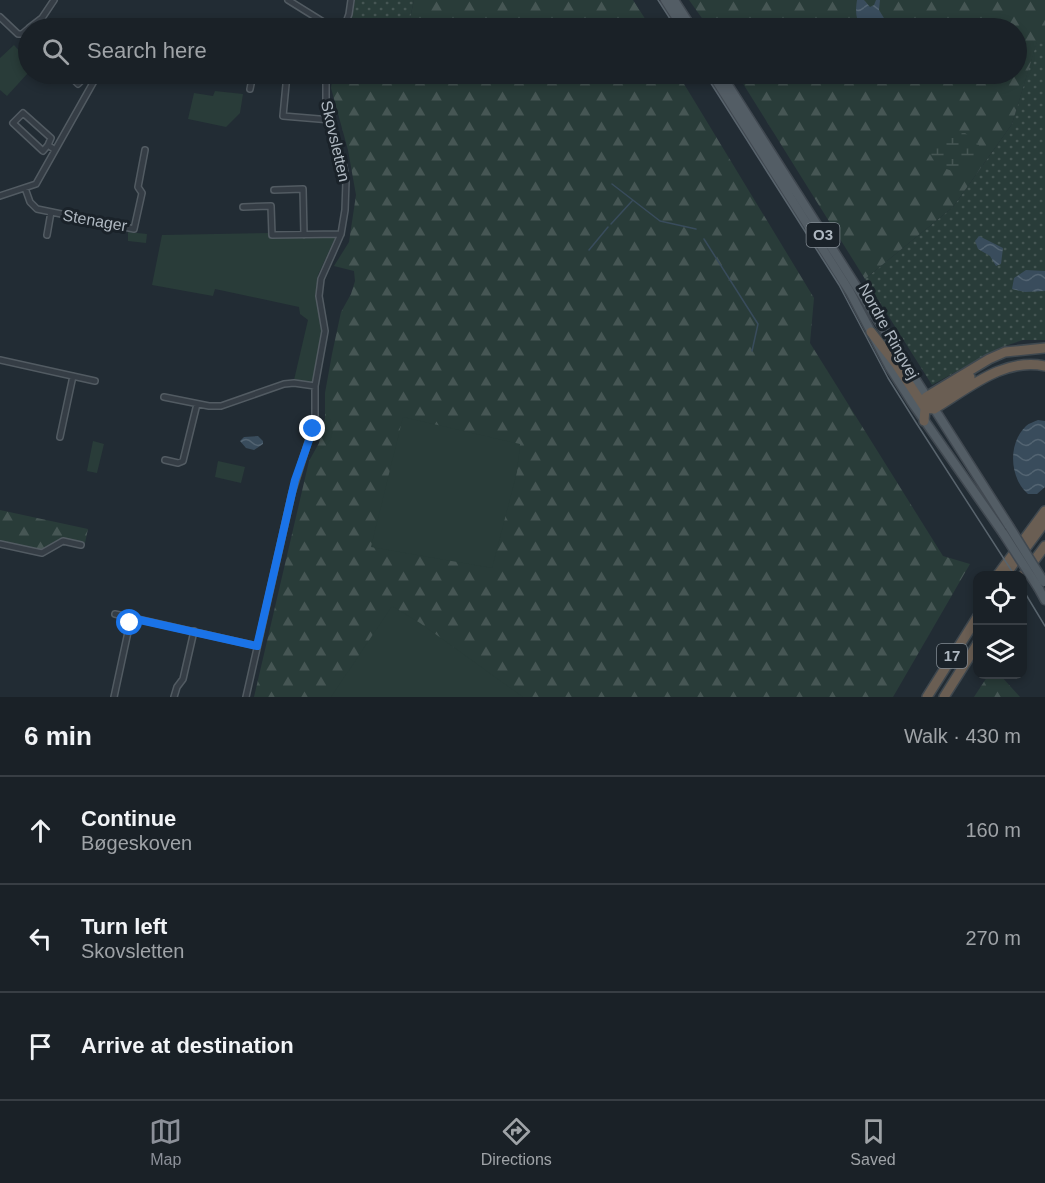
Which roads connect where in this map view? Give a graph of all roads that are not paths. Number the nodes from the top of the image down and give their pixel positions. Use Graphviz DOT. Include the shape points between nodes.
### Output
graph roads {
  1 [pos="54,0"];
  2 [pos="288,0"];
  3 [pos="304,0"];
  4 [pos="351,0"];
  5 [pos="665,0"];
  6 [pos="674,0"];
  7 [pos="300,7"];
  8 [pos="0,17"];
  9 [pos="42,18"];
  10 [pos="317,18"];
  11 [pos="348,18"];
  12 [pos="677,18"];
  13 [pos="686,18"];
  14 [pos="18,34"];
  15 [pos="251,84"];
  16 [pos="286,84"];
  17 [pos="325,84"];
  18 [pos="718,84"];
  19 [pos="727,84"];
  20 [pos="91,86"];
  21 [pos="250,89"];
  22 [pos="331,120"];
  23 [pos="48,145"];
  24 [pos="55,150"];
  25 [pos="145,150"];
  26 [pos="25,188"];
  27 [pos="274,190"];
  28 [pos="0,196"];
  29 [pos="243,207"];
  30 [pos="51,212"];
  31 [pos="341,234"];
  32 [pos="47,235"];
  33 [pos="304,235"];
  34 [pos="871,332"];
  35 [pos="1045,348"];
  36 [pos="0,360"];
  37 [pos="1045,366"];
  38 [pos="73,376"];
  39 [pos="95,381"];
  40 [pos="315,386"];
  41 [pos="164,397"];
  42 [pos="197,404"];
  43 [pos="929,404"];
  44 [pos="924,421"];
  45 [pos="60,437"];
  46 [pos="165,460"];
  47 [pos="1045,511"];
  48 [pos="1045,522"];
  49 [pos="1006,529"];
  50 [pos="0,544"];
  51 [pos="81,545"];
  52 [pos="1045,546"];
  53 [pos="1001,571"];
  54 [pos="1009,571"];
  55 [pos="1027,571"];
  56 [pos="1042,585"];
  57 [pos="1045,600"];
  58 [pos="115,614"];
  59 [pos="131,618"];
  60 [pos="973,622"];
  61 [pos="972,625"];
  62 [pos="194,631"];
  63 [pos="257,646"];
  64 [pos="973,651"];
  65 [pos="114,697"];
  66 [pos="174,697"];
  67 [pos="246,697"];
  68 [pos="927,697"];
  69 [pos="944,697"];
  1 -- 9 [label="street"];
  2 -- 7 [label="street"];
  3 -- 7 [label="street"];
  4 -- 11 [label="street"];
  5 -- 12 [label="main road"];
  6 -- 13 [label="main road"];
  7 -- 10 [label="street"];
  8 -- 14 [label="street"];
  15 -- 21 [label="street"];
  16 -- 22 [label="street" via="283,116"];
  17 -- 22 [label="street, Skovsletten"];
  18 -- 34 [label="main road, Nordre Ringvej / O3" via="850,292"];
  19 -- 43 [label="main road, Nordre Ringvej / O3"];
  20 -- 24 [label="street"];
  22 -- 31 [label="street, Skovsletten" via="346,181"];
  23 -- 23 [label="street" via="51,138 23,113 13,123 43,151"];
  23 -- 24 [label="street"];
  24 -- 26 [label="street" via="36,184"];
  25 -- 30 [label="street, Stenager" via="134,229"];
  26 -- 28 [label="street"];
  26 -- 30 [label="street, Stenager" via="33,206"];
  27 -- 33 [label="street" via="303,189"];
  29 -- 33 [label="street" via="271,206 272,235"];
  30 -- 32 [label="street"];
  31 -- 33 [label="street"];
  31 -- 40 [label="street, Skovsletten" via="323,271 320,287 325,331"];
  34 -- 43 [label="highway"];
  34 -- 44 [label="main road, Nordre Ringvej / O3"];
  35 -- 43 [label="highway" via="1026,349 990,366"];
  36 -- 38 [label="street"];
  37 -- 43 [label="highway" via="1004,368"];
  38 -- 39 [label="street"];
  38 -- 45 [label="street"];
  40 -- 42 [label="street" via="284,384 221,406"];
  40 -- 63 [label="street, Skovsletten" via="313,429 294,486"];
  41 -- 42 [label="street"];
  42 -- 46 [label="street" via="183,461"];
  43 -- 44 [label="highway"];
  43 -- 49 [label="main road, Nordre Ringvej / O3"];
  44 -- 49 [label="main road, Nordre Ringvej / O3"];
  47 -- 53 [label="highway"];
  48 -- 54 [label="highway"];
  49 -- 56 [label="main road, Nordre Ringvej / O3, bridge"];
  50 -- 51 [label="street" via="42,554 63,541"];
  52 -- 55 [label="highway"];
  56 -- 57 [label="main road, Nordre Ringvej / O3"];
  58 -- 59 [label="street"];
  59 -- 62 [label="street"];
  59 -- 65 [label="street"];
  60 -- 61 [label="highway"];
  61 -- 68 [label="highway, 17"];
  62 -- 63 [label="street"];
  62 -- 66 [label="street" via="183,679"];
  63 -- 67 [label="street, Skovsletten"];
  64 -- 69 [label="highway, 17"];
}
